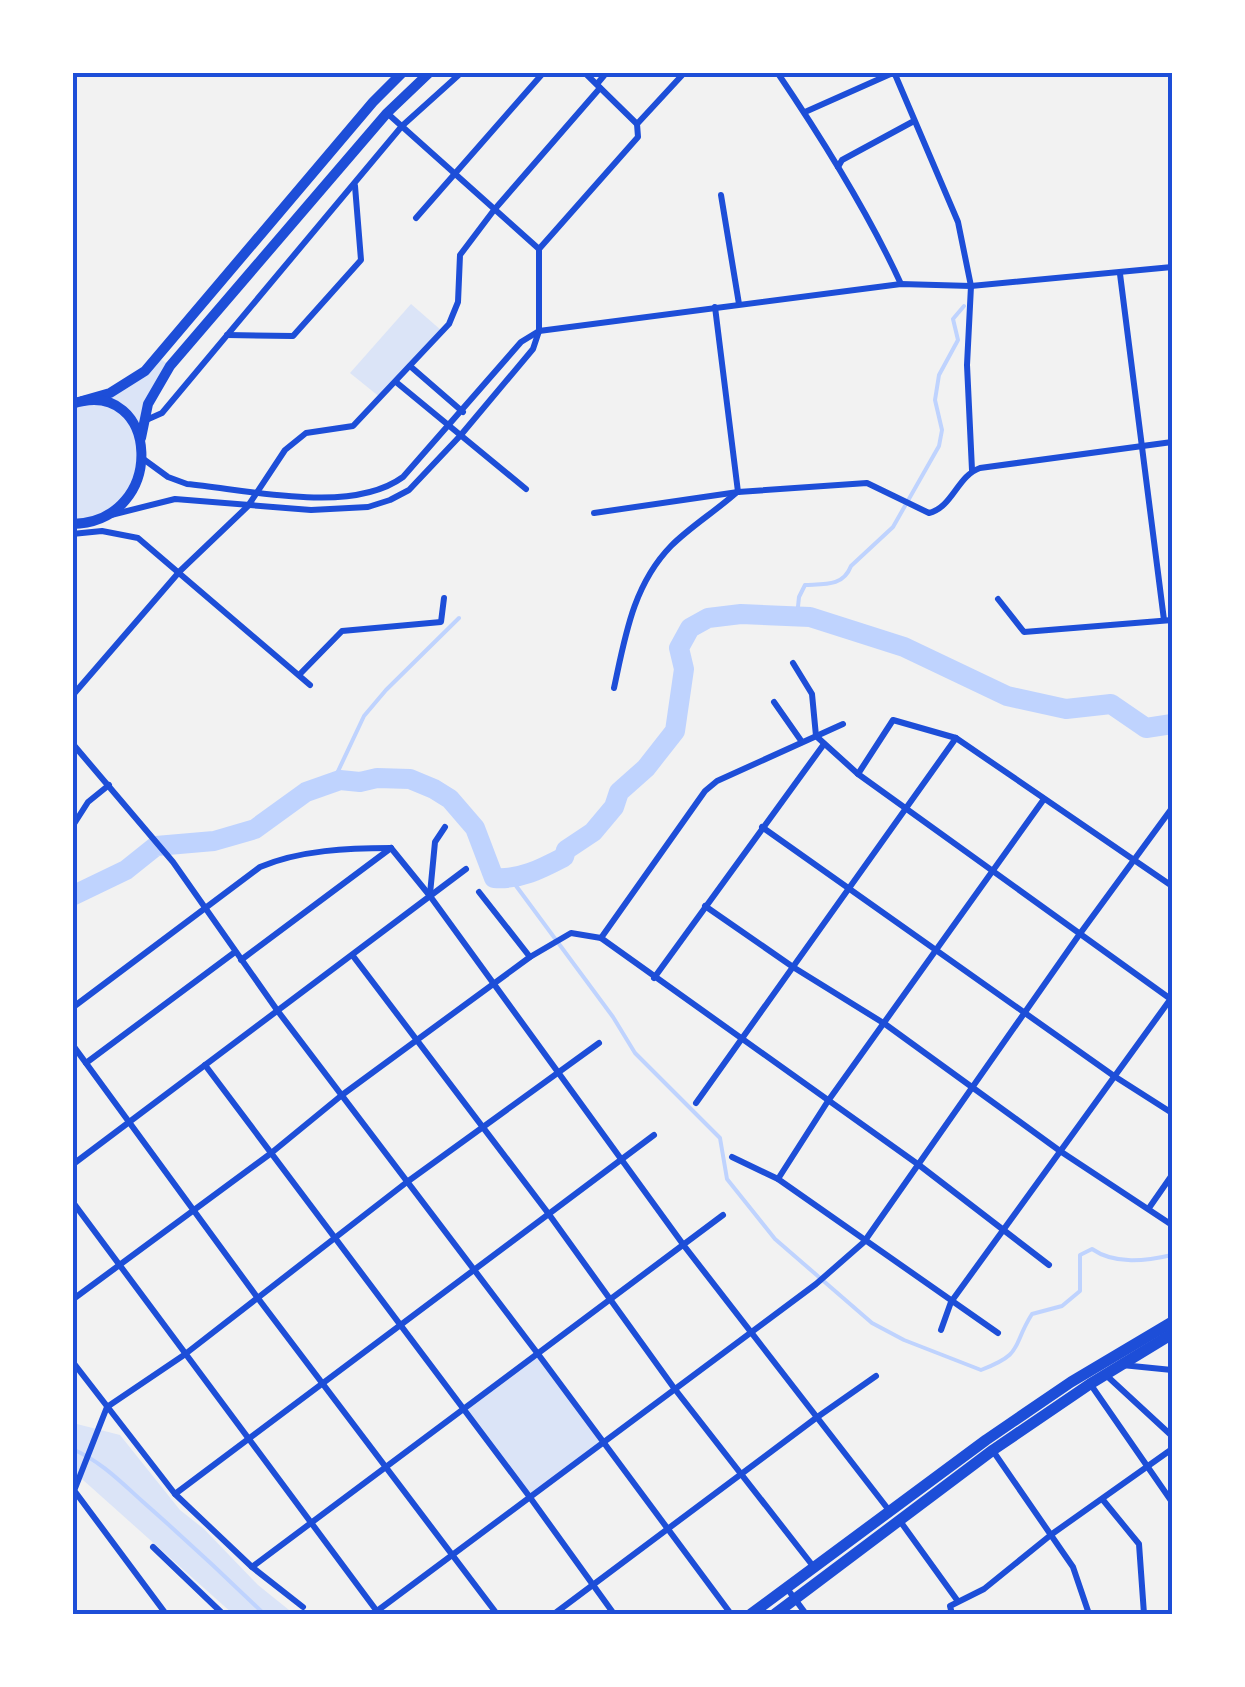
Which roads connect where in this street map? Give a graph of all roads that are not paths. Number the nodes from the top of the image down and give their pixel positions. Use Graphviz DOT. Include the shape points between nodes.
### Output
graph roads {
  1 [pos="404,72"];
  2 [pos="430,72"];
  3 [pos="462,72"];
  4 [pos="544,72"];
  5 [pos="584,72"];
  6 [pos="607,72"];
  7 [pos="685,72"];
  8 [pos="777,72"];
  9 [pos="895,73"];
  10 [pos="598,86"];
  11 [pos="805,112"];
  12 [pos="387,113"];
  13 [pos="914,120"];
  14 [pos="637,124"];
  15 [pos="402,126"];
  16 [pos="837,168"];
  17 [pos="455,173"];
  18 [pos="355,184"];
  19 [pos="721,196"];
  20 [pos="494,210"];
  21 [pos="416,218"];
  22 [pos="539,248"];
  23 [pos="1172,266"];
  24 [pos="1120,274"];
  25 [pos="901,284"];
  26 [pos="971,286"];
  27 [pos="738,304"];
  28 [pos="715,307"];
  29 [pos="539,331"];
  30 [pos="227,335"];
  31 [pos="410,366"];
  32 [pos="396,382"];
  33 [pos="77,403"];
  34 [pos="463,412"];
  35 [pos="142,421"];
  36 [pos="450,428"];
  37 [pos="460,436"];
  38 [pos="140,438"];
  39 [pos="1172,442"];
  40 [pos="1141,446"];
  41 [pos="142,458"];
  42 [pos="972,470"];
  43 [pos="526,489"];
  44 [pos="258,490"];
  45 [pos="738,492"];
  46 [pos="366,494"];
  47 [pos="248,506"];
  48 [pos="368,507"];
  49 [pos="594,513"];
  50 [pos="111,515"];
  51 [pos="72,524"];
  52 [pos="72,534"];
  53 [pos="180,571"];
  54 [pos="444,598"];
  55 [pos="998,599"];
  56 [pos="1168,620"];
  57 [pos="793,663"];
  58 [pos="298,674"];
  59 [pos="310,685"];
  60 [pos="614,688"];
  61 [pos="72,696"];
  62 [pos="774,702"];
  63 [pos="843,724"];
  64 [pos="816,736"];
  65 [pos="956,738"];
  66 [pos="802,742"];
  67 [pos="72,743"];
  68 [pos="824,744"];
  69 [pos="858,774"];
  70 [pos="108,785"];
  71 [pos="1044,799"];
  72 [pos="1172,808"];
  73 [pos="905,809"];
  74 [pos="72,826"];
  75 [pos="444,826"];
  76 [pos="762,828"];
  77 [pos="392,848"];
  78 [pos="1135,860"];
  79 [pos="466,868"];
  80 [pos="991,872"];
  81 [pos="1172,886"];
  82 [pos="850,888"];
  83 [pos="479,892"];
  84 [pos="430,896"];
  85 [pos="705,906"];
  86 [pos="204,908"];
  87 [pos="1079,935"];
  88 [pos="601,938"];
  89 [pos="938,950"];
  90 [pos="235,952"];
  91 [pos="353,956"];
  92 [pos="530,957"];
  93 [pos="241,960"];
  94 [pos="793,967"];
  95 [pos="654,978"];
  96 [pos="493,986"];
  97 [pos="1172,998"];
  98 [pos="72,1008"];
  99 [pos="277,1010"];
  100 [pos="1026,1013"];
  101 [pos="885,1024"];
  102 [pos="418,1038"];
  103 [pos="742,1039"];
  104 [pos="599,1043"];
  105 [pos="72,1044"];
  106 [pos="86,1063"];
  107 [pos="205,1065"];
  108 [pos="558,1073"];
  109 [pos="1114,1076"];
  110 [pos="972,1088"];
  111 [pos="342,1095"];
  112 [pos="828,1101"];
  113 [pos="696,1104"];
  114 [pos="1172,1113"];
  115 [pos="129,1122"];
  116 [pos="483,1129"];
  117 [pos="654,1134"];
  118 [pos="1060,1151"];
  119 [pos="270,1154"];
  120 [pos="732,1157"];
  121 [pos="623,1159"];
  122 [pos="72,1165"];
  123 [pos="919,1165"];
  124 [pos="1172,1175"];
  125 [pos="778,1180"];
  126 [pos="407,1182"];
  127 [pos="72,1201"];
  128 [pos="1149,1208"];
  129 [pos="196,1210"];
  130 [pos="548,1213"];
  131 [pos="723,1215"];
  132 [pos="1172,1225"];
  133 [pos="1003,1230"];
  134 [pos="336,1238"];
  135 [pos="864,1242"];
  136 [pos="685,1246"];
  137 [pos="1049,1265"];
  138 [pos="120,1266"];
  139 [pos="475,1270"];
  140 [pos="257,1297"];
  141 [pos="72,1300"];
  142 [pos="608,1300"];
  143 [pos="951,1302"];
  144 [pos="1172,1322"];
  145 [pos="400,1325"];
  146 [pos="751,1330"];
  147 [pos="940,1330"];
  148 [pos="998,1333"];
  149 [pos="1172,1334"];
  150 [pos="538,1354"];
  151 [pos="184,1355"];
  152 [pos="72,1360"];
  153 [pos="1121,1365"];
  154 [pos="1172,1370"];
  155 [pos="1106,1375"];
  156 [pos="876,1376"];
  157 [pos="324,1384"];
  158 [pos="1090,1384"];
  159 [pos="674,1388"];
  160 [pos="107,1407"];
  161 [pos="462,1410"];
  162 [pos="816,1418"];
  163 [pos="1172,1436"];
  164 [pos="250,1439"];
  165 [pos="603,1441"];
  166 [pos="1172,1449"];
  167 [pos="993,1450"];
  168 [pos="1148,1466"];
  169 [pos="389,1467"];
  170 [pos="743,1472"];
  171 [pos="74,1494"];
  172 [pos="175,1494"];
  173 [pos="529,1496"];
  174 [pos="1102,1500"];
  175 [pos="1172,1502"];
  176 [pos="888,1509"];
  177 [pos="899,1520"];
  178 [pos="310,1522"];
  179 [pos="667,1528"];
  180 [pos="1052,1534"];
  181 [pos="152,1546"];
  182 [pos="453,1554"];
  183 [pos="813,1566"];
  184 [pos="252,1568"];
  185 [pos="593,1585"];
  186 [pos="786,1587"];
  187 [pos="795,1600"];
  188 [pos="957,1600"];
  189 [pos="303,1608"];
  190 [pos="950,1612"];
  191 [pos="166,1614"];
  192 [pos="222,1614"];
  193 [pos="377,1614"];
  194 [pos="497,1614"];
  195 [pos="554,1614"];
  196 [pos="614,1614"];
  197 [pos="731,1614"];
  198 [pos="751,1614"];
  199 [pos="775,1614"];
  200 [pos="806,1614"];
  201 [pos="1089,1614"];
  202 [pos="1144,1614"];
  1 -- 33 [label="main road" via="145,371 110,393"];
  2 -- 12 [label="main road"];
  3 -- 15 [label="street"];
  4 -- 17 [label="street"];
  5 -- 10 [label="street"];
  6 -- 10 [label="street"];
  7 -- 14 [label="street"];
  8 -- 11 [label="street"];
  9 -- 11 [label="street"];
  9 -- 13 [label="street"];
  10 -- 14 [label="street"];
  10 -- 20 [label="street"];
  11 -- 16 [label="street"];
  12 -- 15 [label="street"];
  12 -- 35 [label="main road" via="170,366"];
  13 -- 16 [label="street"];
  13 -- 26 [label="street" via="958,222"];
  14 -- 22 [label="street" via="638,137"];
  15 -- 17 [label="street"];
  15 -- 18 [label="street"];
  16 -- 25 [label="street"];
  17 -- 20 [label="street"];
  17 -- 21 [label="street"];
  18 -- 30 [label="street"];
  18 -- 30 [label="street" via="361,260 328,299 292,336"];
  19 -- 27 [label="street"];
  20 -- 22 [label="street"];
  20 -- 31 [label="street" via="460,255 456,312"];
  22 -- 29 [label="street"];
  23 -- 24 [label="street"];
  24 -- 26 [label="street"];
  24 -- 40 [label="street"];
  25 -- 26 [label="street"];
  25 -- 27 [label="street"];
  26 -- 42 [label="street"];
  27 -- 28 [label="street"];
  28 -- 29 [label="street"];
  28 -- 45 [label="street"];
  29 -- 34 [label="street" via="521,342"];
  29 -- 37 [label="street" via="533,350"];
  30 -- 35 [label="street" via="162,413"];
  31 -- 32 [label="street"];
  31 -- 34 [label="street"];
  32 -- 36 [label="street"];
  32 -- 44 [label="street" via="353,426 296,439"];
  33 -- 38 [label="main road" via="118,407"];
  34 -- 36 [label="street"];
  35 -- 38 [label="main road"];
  36 -- 37 [label="street"];
  36 -- 46 [label="street" via="404,477"];
  37 -- 43 [label="street"];
  37 -- 48 [label="street" via="410,490"];
  38 -- 41 [label="main road"];
  39 -- 40 [label="street"];
  40 -- 42 [label="street"];
  40 -- 56 [label="street"];
  41 -- 44 [label="street" via="178,482"];
  41 -- 50 [label="main road" via="133,490"];
  42 -- 45 [label="street" via="935,512 867,482"];
  44 -- 46 [label="street"];
  44 -- 47 [label="street"];
  45 -- 49 [label="street"];
  45 -- 60 [label="street" via="670,547 640,591"];
  46 -- 48 [label="street"];
  47 -- 48 [label="street"];
  47 -- 50 [label="street" via="176,499"];
  47 -- 53 [label="street"];
  50 -- 51 [label="main road"];
  52 -- 53 [label="street" via="138,538"];
  53 -- 58 [label="street"];
  53 -- 61 [label="street"];
  54 -- 58 [label="street" via="441,622 342,631"];
  55 -- 56 [label="street" via="1024,632"];
  57 -- 64 [label="street" via="812,694"];
  58 -- 59 [label="street"];
  62 -- 66 [label="street"];
  63 -- 64 [label="street"];
  64 -- 66 [label="street"];
  64 -- 68 [label="street"];
  65 -- 69 [label="street" via="892,720"];
  65 -- 71 [label="street"];
  65 -- 73 [label="street"];
  66 -- 88 [label="street" via="706,792"];
  67 -- 70 [label="street"];
  68 -- 69 [label="street"];
  68 -- 76 [label="street"];
  69 -- 73 [label="street"];
  70 -- 74 [label="street"];
  70 -- 86 [label="street"];
  71 -- 78 [label="street"];
  71 -- 80 [label="street"];
  72 -- 78 [label="street"];
  73 -- 80 [label="street"];
  73 -- 82 [label="street"];
  75 -- 84 [label="street" via="435,842"];
  76 -- 82 [label="street"];
  76 -- 85 [label="street"];
  77 -- 84 [label="street"];
  77 -- 86 [label="street" via="274,860"];
  77 -- 93 [label="street"];
  78 -- 81 [label="street"];
  78 -- 87 [label="street"];
  79 -- 84 [label="street"];
  80 -- 87 [label="street"];
  80 -- 89 [label="street"];
  82 -- 89 [label="street"];
  82 -- 94 [label="street"];
  83 -- 92 [label="street"];
  84 -- 91 [label="street"];
  84 -- 96 [label="street"];
  85 -- 94 [label="street"];
  85 -- 95 [label="street"];
  86 -- 90 [label="street"];
  86 -- 98 [label="street"];
  87 -- 97 [label="street"];
  87 -- 100 [label="street"];
  88 -- 92 [label="street" via="582,932 562,936"];
  88 -- 95 [label="street"];
  89 -- 100 [label="street"];
  89 -- 101 [label="street"];
  90 -- 93 [label="street"];
  90 -- 106 [label="street"];
  91 -- 99 [label="street"];
  91 -- 102 [label="street"];
  92 -- 96 [label="street"];
  93 -- 99 [label="street"];
  94 -- 101 [label="street"];
  94 -- 103 [label="street"];
  95 -- 103 [label="street"];
  96 -- 102 [label="street"];
  96 -- 108 [label="street"];
  97 -- 109 [label="street"];
  99 -- 107 [label="street"];
  99 -- 111 [label="street"];
  100 -- 109 [label="street"];
  100 -- 110 [label="street"];
  101 -- 110 [label="street"];
  101 -- 112 [label="street"];
  102 -- 111 [label="street"];
  102 -- 116 [label="street"];
  103 -- 112 [label="street"];
  103 -- 113 [label="street"];
  104 -- 108 [label="street"];
  105 -- 106 [label="street"];
  106 -- 115 [label="street"];
  107 -- 115 [label="street"];
  107 -- 119 [label="street"];
  108 -- 116 [label="street"];
  108 -- 121 [label="street"];
  109 -- 114 [label="street"];
  109 -- 118 [label="street"];
  110 -- 118 [label="street"];
  110 -- 123 [label="street"];
  111 -- 119 [label="street"];
  111 -- 126 [label="street"];
  112 -- 123 [label="street"];
  112 -- 125 [label="street"];
  115 -- 122 [label="street"];
  115 -- 129 [label="street"];
  116 -- 126 [label="street"];
  116 -- 130 [label="street"];
  117 -- 121 [label="street"];
  118 -- 128 [label="street"];
  118 -- 133 [label="street"];
  119 -- 129 [label="street"];
  119 -- 134 [label="street"];
  120 -- 125 [label="street"];
  121 -- 130 [label="street"];
  121 -- 136 [label="street"];
  123 -- 133 [label="street"];
  123 -- 135 [label="street"];
  124 -- 128 [label="street"];
  125 -- 135 [label="street"];
  126 -- 134 [label="street"];
  126 -- 139 [label="street"];
  127 -- 138 [label="street"];
  128 -- 132 [label="street"];
  129 -- 138 [label="street"];
  129 -- 140 [label="street"];
  130 -- 139 [label="street"];
  130 -- 142 [label="street"];
  131 -- 136 [label="street"];
  133 -- 137 [label="street"];
  133 -- 143 [label="street"];
  134 -- 140 [label="street"];
  134 -- 145 [label="street"];
  135 -- 143 [label="street"];
  135 -- 146 [label="street"];
  136 -- 142 [label="street"];
  136 -- 146 [label="street"];
  138 -- 141 [label="street"];
  138 -- 151 [label="street"];
  139 -- 145 [label="street"];
  139 -- 150 [label="street"];
  140 -- 151 [label="street"];
  140 -- 157 [label="street"];
  142 -- 150 [label="street"];
  142 -- 159 [label="street"];
  143 -- 147 [label="street"];
  143 -- 148 [label="street"];
  144 -- 176 [label="main road" via="1070,1382"];
  145 -- 157 [label="street"];
  145 -- 161 [label="street"];
  146 -- 159 [label="street"];
  146 -- 162 [label="street"];
  149 -- 153 [label="main road"];
  150 -- 161 [label="street"];
  150 -- 165 [label="street"];
  151 -- 160 [label="street"];
  151 -- 164 [label="street"];
  152 -- 160 [label="street"];
  153 -- 154 [label="street"];
  153 -- 155 [label="main road"];
  155 -- 158 [label="main road"];
  155 -- 163 [label="street"];
  156 -- 162 [label="street"];
  157 -- 164 [label="street"];
  157 -- 169 [label="street"];
  158 -- 167 [label="main road"];
  158 -- 168 [label="street"];
  159 -- 165 [label="street"];
  159 -- 170 [label="street"];
  160 -- 171 [label="street"];
  160 -- 172 [label="street"];
  161 -- 169 [label="street"];
  161 -- 173 [label="street"];
  162 -- 170 [label="street"];
  162 -- 176 [label="street"];
  164 -- 172 [label="street"];
  164 -- 178 [label="street"];
  165 -- 173 [label="street"];
  165 -- 179 [label="street"];
  166 -- 168 [label="street"];
  167 -- 177 [label="main road"];
  167 -- 180 [label="street"];
  168 -- 174 [label="street"];
  168 -- 175 [label="street"];
  169 -- 178 [label="street"];
  169 -- 182 [label="street"];
  170 -- 179 [label="street"];
  170 -- 183 [label="street"];
  171 -- 191 [label="street"];
  172 -- 184 [label="street"];
  173 -- 182 [label="street"];
  173 -- 185 [label="street"];
  174 -- 180 [label="street"];
  174 -- 202 [label="street" via="1139,1544"];
  176 -- 183 [label="main road"];
  177 -- 187 [label="main road"];
  177 -- 188 [label="street"];
  178 -- 184 [label="street"];
  178 -- 193 [label="street"];
  179 -- 185 [label="street"];
  179 -- 197 [label="street"];
  180 -- 188 [label="street" via="984,1589"];
  180 -- 201 [label="street"];
  181 -- 192 [label="street"];
  182 -- 193 [label="street"];
  182 -- 194 [label="street"];
  183 -- 186 [label="main road"];
  184 -- 189 [label="street"];
  185 -- 195 [label="street"];
  185 -- 196 [label="street"];
  186 -- 187 [label="street"];
  186 -- 198 [label="main road"];
  187 -- 199 [label="main road"];
  187 -- 200 [label="street"];
  188 -- 190 [label="street"];
}
